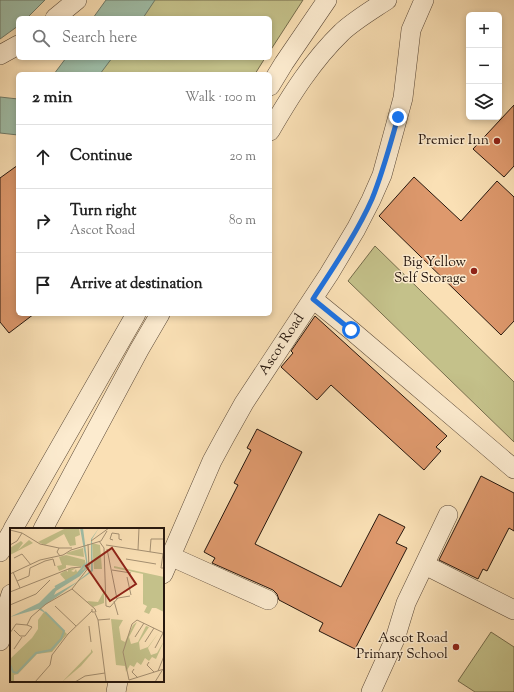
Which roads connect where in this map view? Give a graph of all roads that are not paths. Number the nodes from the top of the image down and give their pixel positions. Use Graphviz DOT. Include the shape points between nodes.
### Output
graph roads {
  1 [pos="77,0"];
  2 [pos="327,0"];
  3 [pos="387,0"];
  4 [pos="424,0"];
  5 [pos="57,16"];
  6 [pos="16,45"];
  7 [pos="0,55"];
  8 [pos="272,83"];
  9 [pos="272,128"];
  10 [pos="313,299"];
  11 [pos="135,316"];
  12 [pos="159,316"];
  13 [pos="514,469"];
  14 [pos="448,515"];
  15 [pos="14,528"];
  16 [pos="44,528"];
  17 [pos="10,535"];
  18 [pos="0,552"];
  19 [pos="170,556"];
  20 [pos="425,565"];
  21 [pos="164,571"];
  22 [pos="10,597"];
  23 [pos="268,600"];
  24 [pos="514,610"];
  25 [pos="0,641"];
  26 [pos="118,682"];
  27 [pos="116,692"];
  28 [pos="371,692"];
  1 -- 5 [label="street"];
  2 -- 8 [label="street"];
  3 -- 9 [label="street" via="343,31 321,54 297,86"];
  4 -- 10 [label="street, Ascot Road" via="411,30 403,98 382,175 356,229"];
  6 -- 7 [label="street"];
  10 -- 13 [label="street"];
  10 -- 19 [label="street, Ascot Road" via="244,403 225,437"];
  11 -- 15 [label="street"];
  12 -- 16 [label="street"];
  14 -- 20 [label="street"];
  17 -- 18 [label="street"];
  19 -- 21 [label="street, Ascot Road"];
  19 -- 23 [label="street"];
  20 -- 24 [label="street"];
  20 -- 28 [label="street" via="406,603 394,639"];
  22 -- 25 [label="street"];
  26 -- 27 [label="street"];
}
